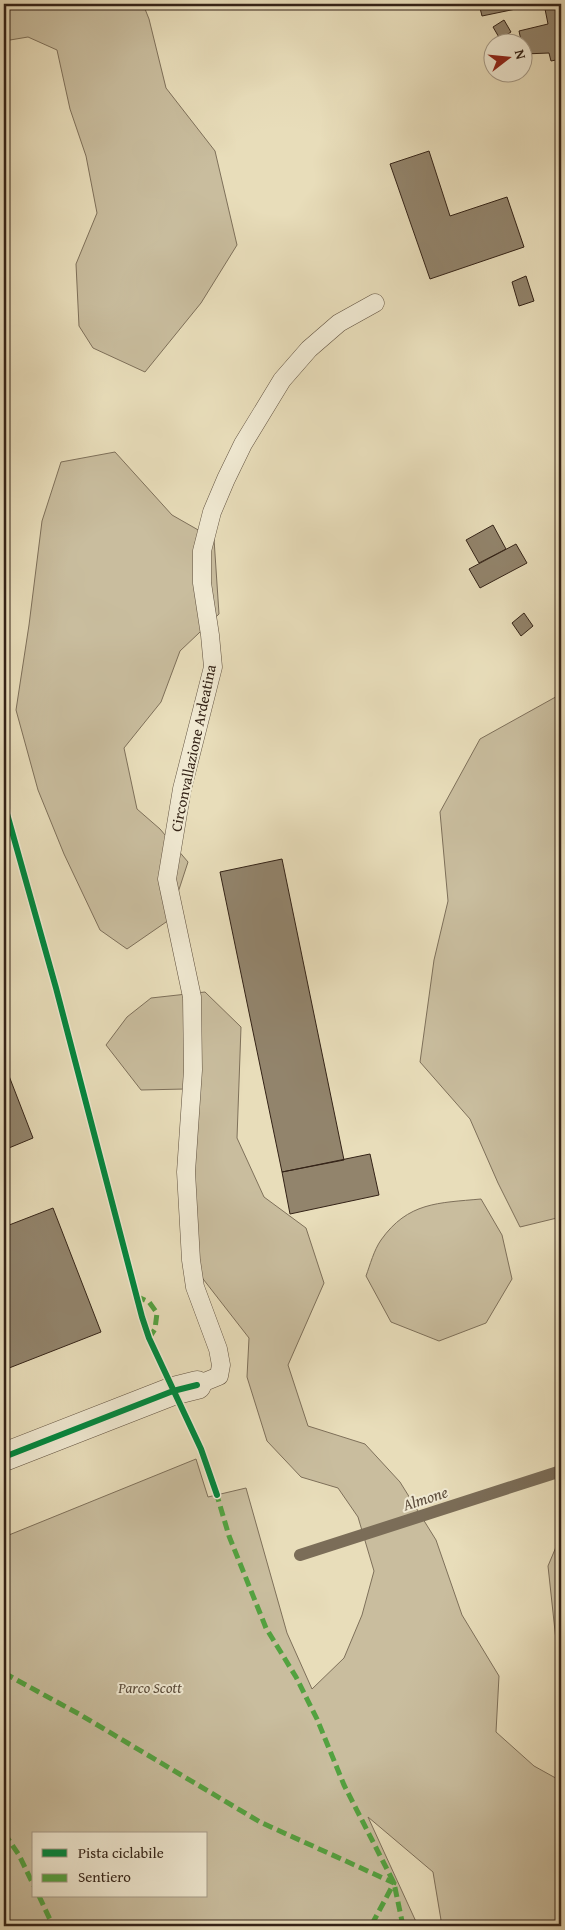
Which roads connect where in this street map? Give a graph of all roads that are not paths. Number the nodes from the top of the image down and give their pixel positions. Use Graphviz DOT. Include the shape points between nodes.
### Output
graph roads {
  1 [pos="375,303"];
  2 [pos="197,1385"];
  3 [pos="4,1457"];
  1 -- 2 [label="lane, Circonvallazione Ardeatina" via="339,323 309,349 282,380 226,479 212,512 202,550 202,583 212,667 182,788 167,879 192,997 193,1079 186,1172 190,1260 195,1287 218,1349 220,1365 219,1376"];
  2 -- 3 [label="street" via="173,1391"];
}
